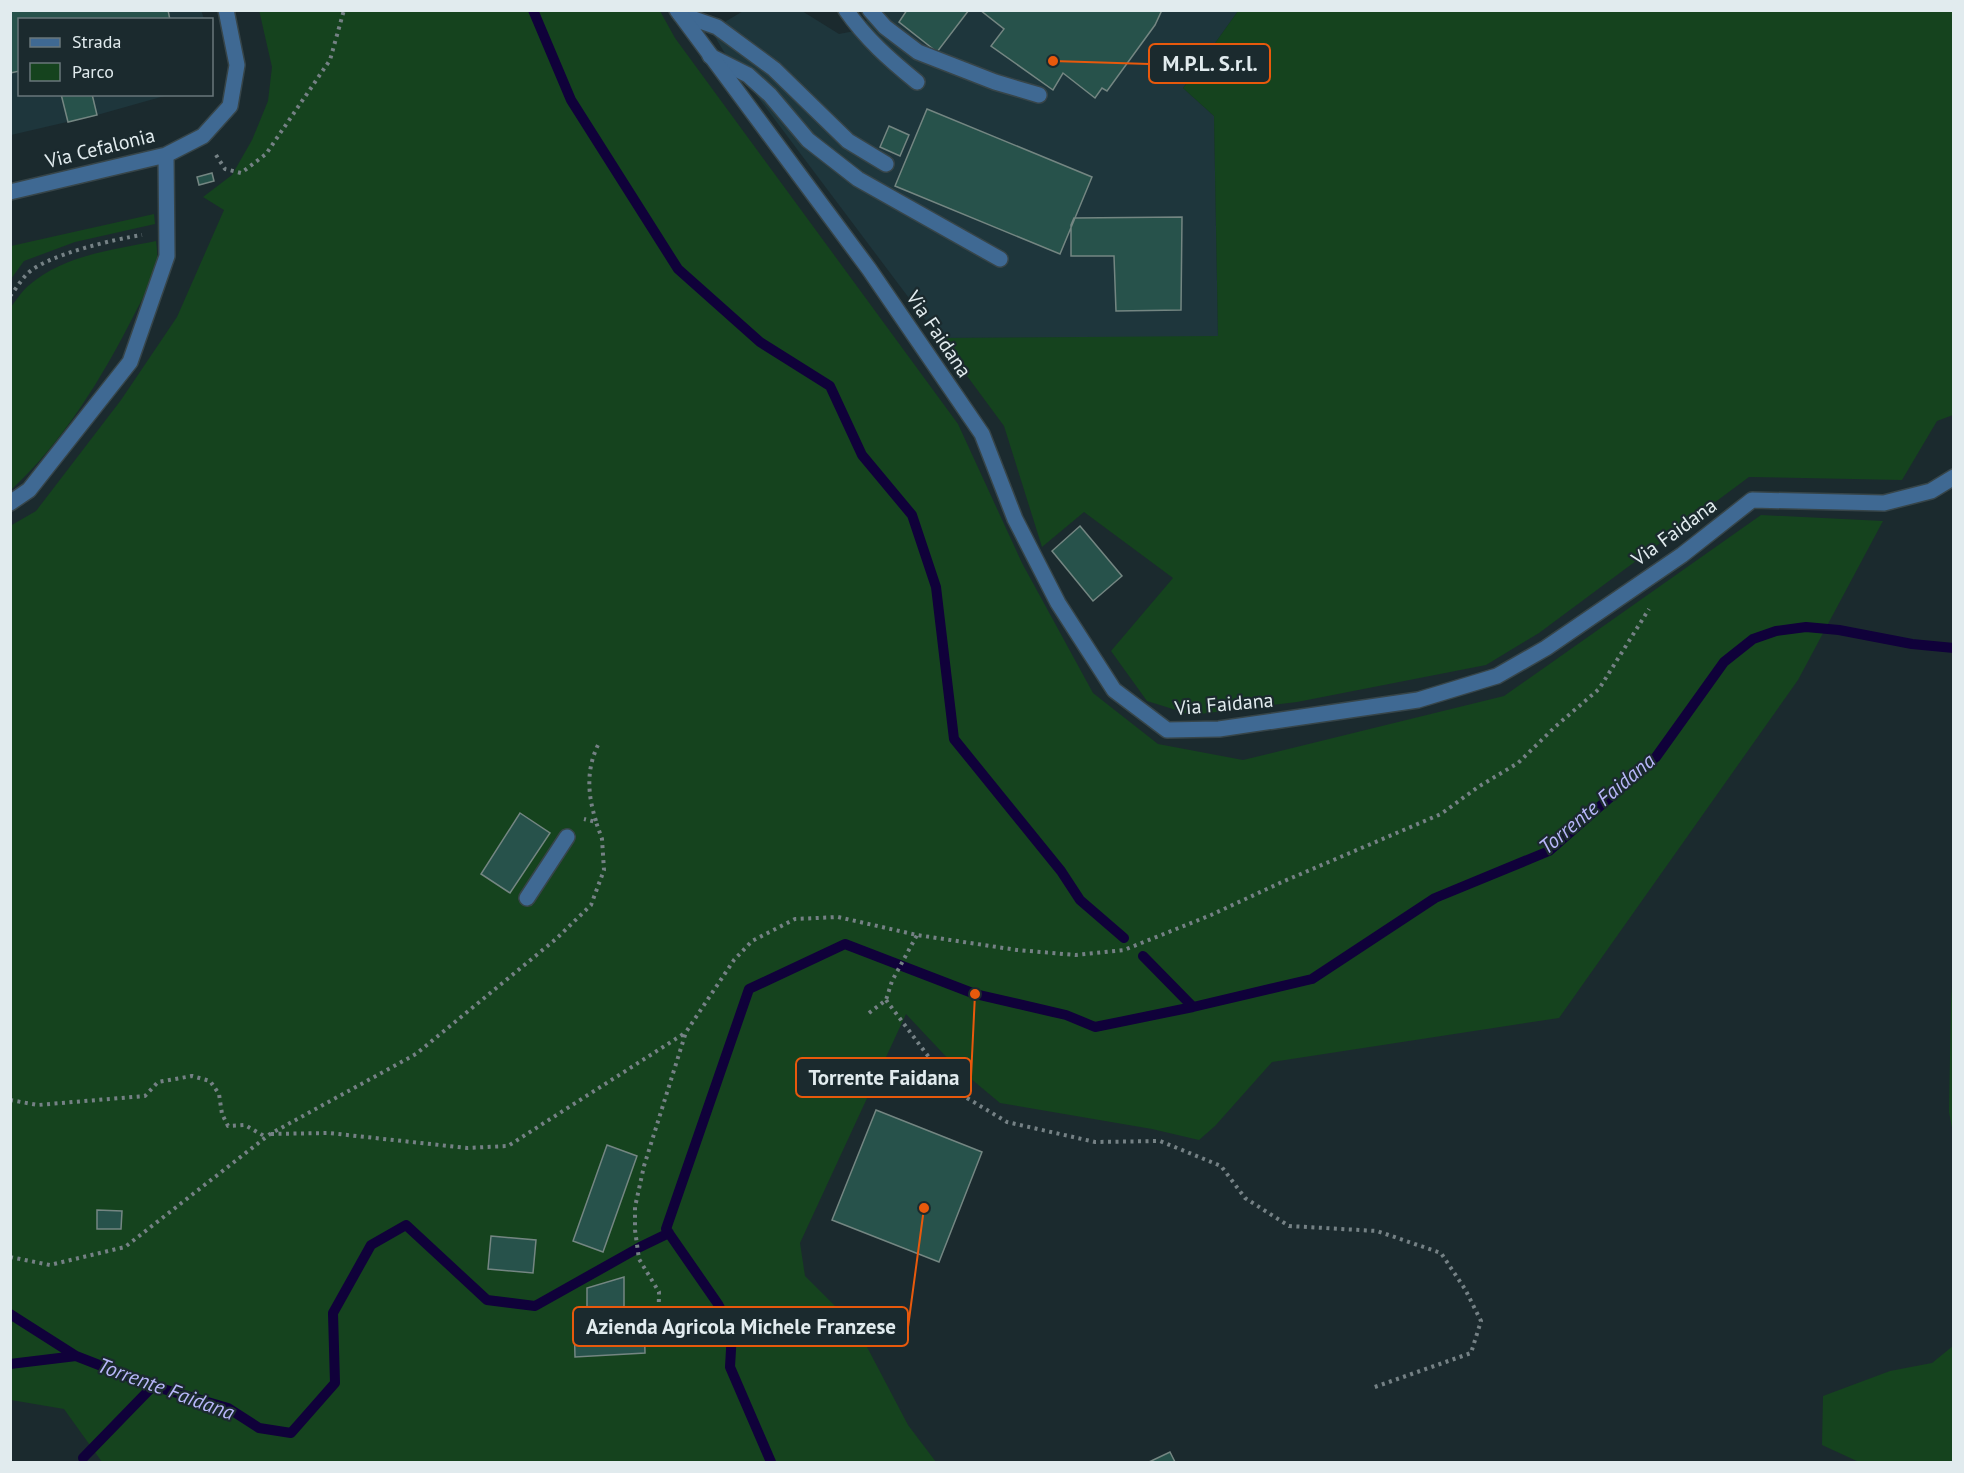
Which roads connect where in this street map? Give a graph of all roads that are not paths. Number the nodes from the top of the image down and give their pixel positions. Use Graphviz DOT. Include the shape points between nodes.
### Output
graph roads {
  1 [pos="226,10"];
  2 [pos="846,10"];
  3 [pos="870,10"];
  4 [pos="679,12"];
  5 [pos="710,56"];
  6 [pos="917,82"];
  7 [pos="1039,95"];
  8 [pos="165,155"];
  9 [pos="886,164"];
  10 [pos="10,192"];
  11 [pos="1000,259"];
  12 [pos="1953,477"];
  13 [pos="10,503"];
  14 [pos="567,837"];
  15 [pos="527,898"];
  1 -- 8 [label="street, Via Cefalonia" via="237,65 230,106 203,136"];
  2 -- 6 [label="street" via="883,55"];
  3 -- 7 [label="street" via="918,52"];
  4 -- 5 [label="street, Via Faidana"];
  4 -- 9 [label="street" via="717,27 774,69 848,141"];
  5 -- 11 [label="street" via="748,75 808,140 858,179"];
  5 -- 12 [label="street, Via Faidana" via="869,269 982,434 1015,519 1058,603 1114,690 1167,730 1219,729 1418,700 1497,676 1546,648 1682,555 1752,500 1884,503 1931,491"];
  8 -- 10 [label="street, Via Cefalonia"];
  8 -- 13 [label="street" via="167,256 130,362 29,490"];
  14 -- 15 [label="street"];
}
